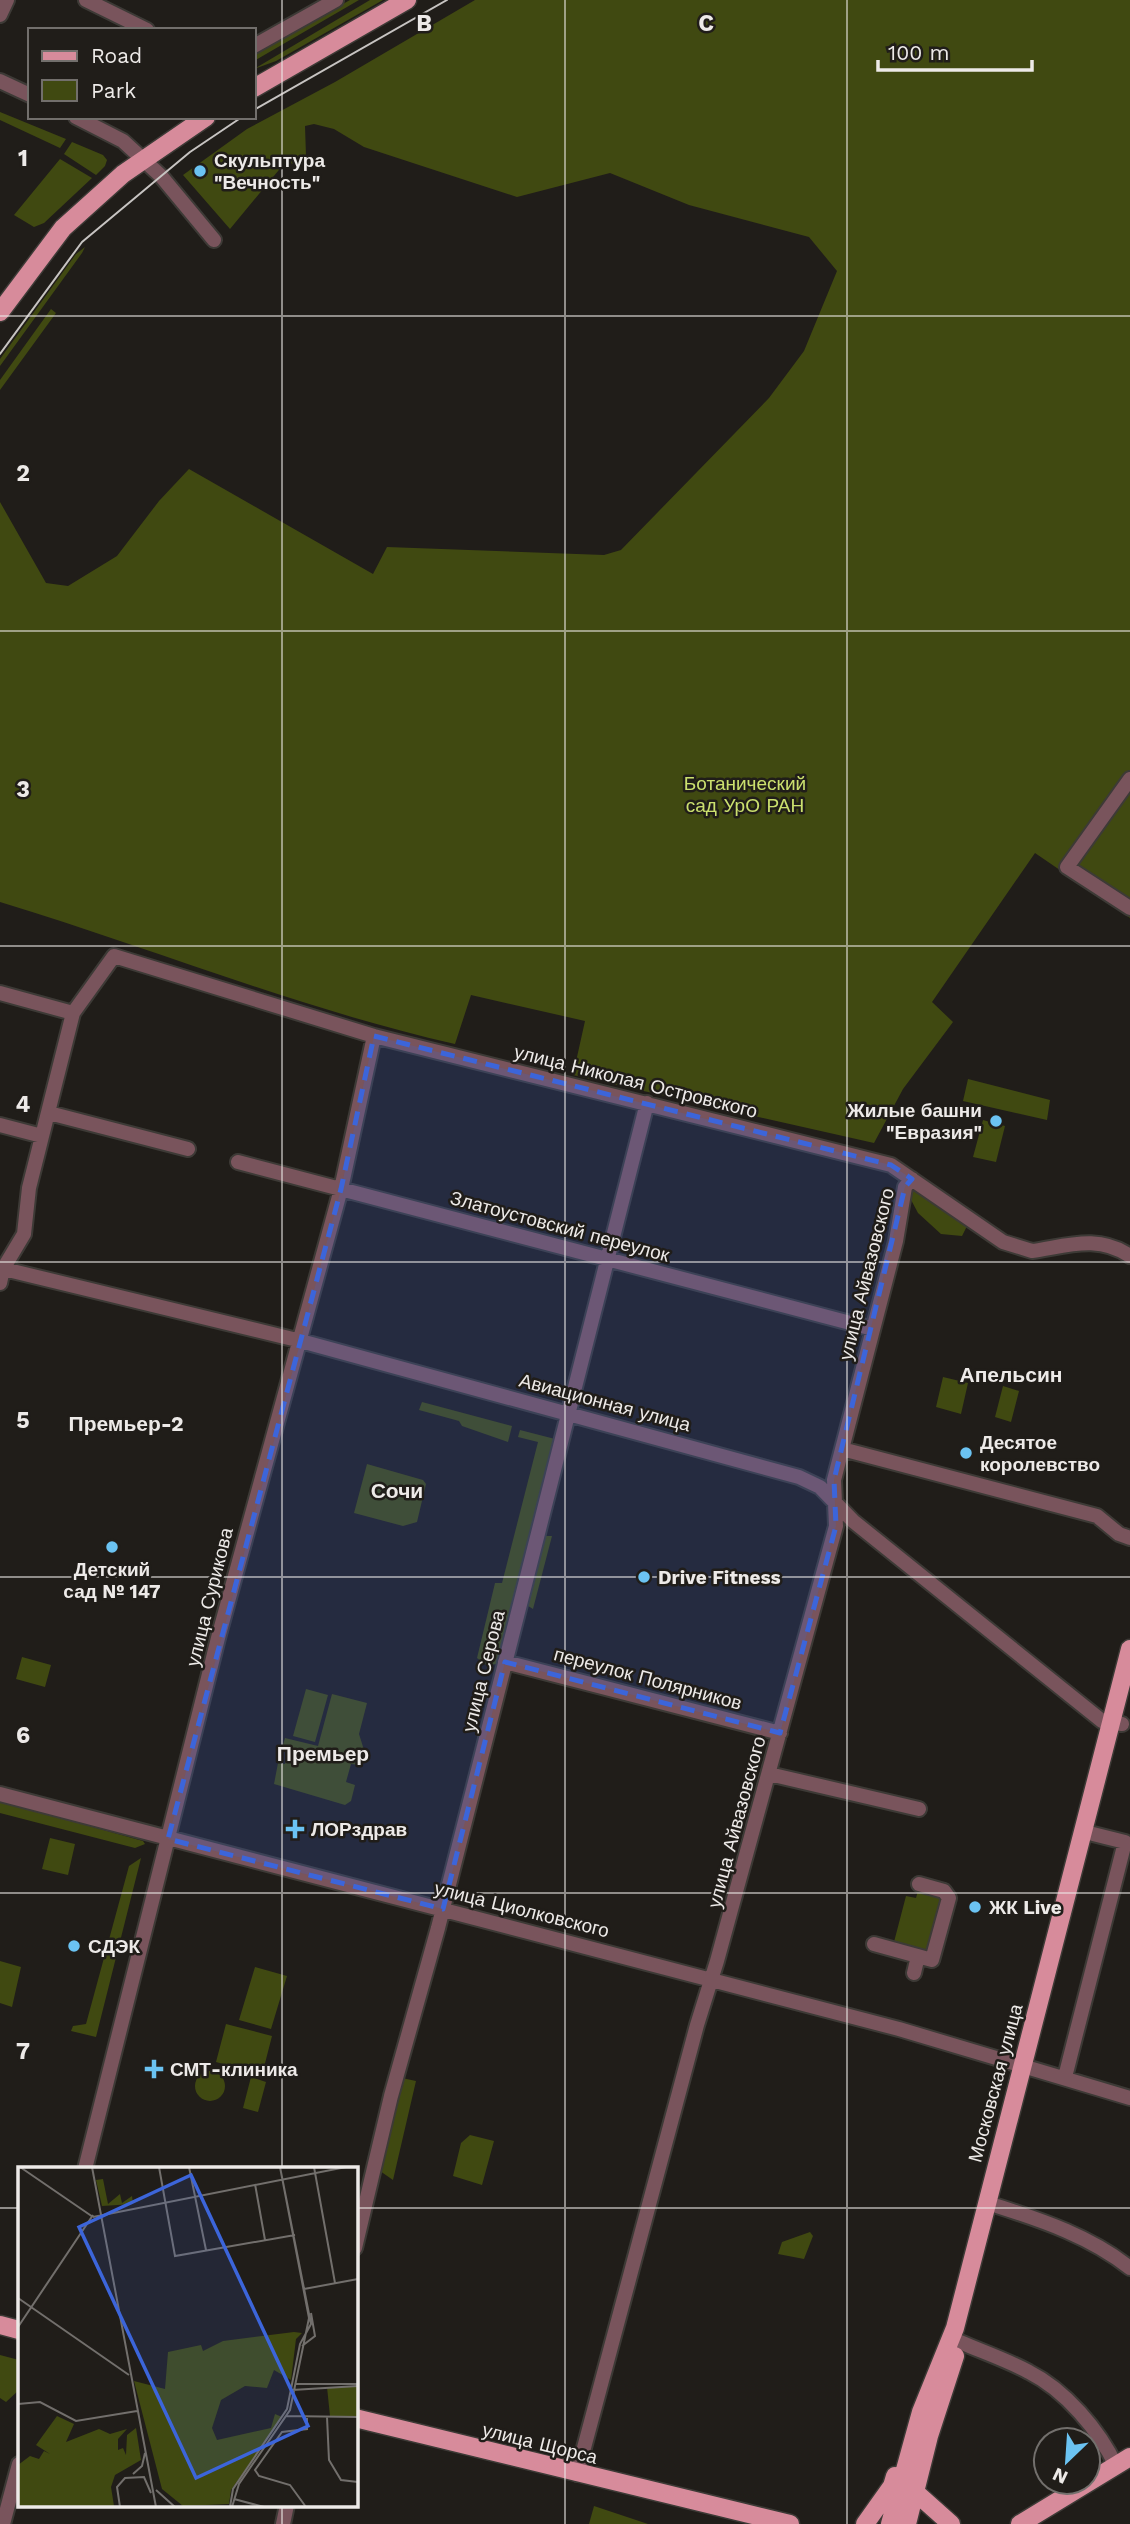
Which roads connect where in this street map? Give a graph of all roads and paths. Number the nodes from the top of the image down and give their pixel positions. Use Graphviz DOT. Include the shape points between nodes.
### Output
graph roads {
  1 [pos="7,0"];
  2 [pos="86,0"];
  3 [pos="336,0"];
  4 [pos="407,0"];
  5 [pos="0,16"];
  6 [pos="143,28"];
  7 [pos="256,45"];
  8 [pos="0,81"];
  9 [pos="256,87"];
  10 [pos="28,94"];
  11 [pos="80,119"];
  12 [pos="203,119"];
  13 [pos="143,160"];
  14 [pos="214,240"];
  15 [pos="0,312"];
  16 [pos="1130,779"];
  17 [pos="1130,908"];
  18 [pos="0,993"];
  19 [pos="73,1013"];
  20 [pos="374,1037"];
  21 [pos="647,1103"];
  22 [pos="49,1113"];
  23 [pos="0,1125"];
  24 [pos="42,1136"];
  25 [pos="188,1149"];
  26 [pos="238,1162"];
  27 [pos="912,1179"];
  28 [pos="341,1189"];
  29 [pos="1130,1256"];
  30 [pos="608,1258"];
  31 [pos="1,1273"];
  32 [pos="873,1329"];
  33 [pos="297,1340"];
  34 [pos="569,1412"];
  35 [pos="842,1449"];
  36 [pos="832,1499"];
  37 [pos="1130,1538"];
  38 [pos="1130,1649"];
  39 [pos="505,1662"];
  40 [pos="1126,1680"];
  41 [pos="1130,1696"];
  42 [pos="1117,1722"];
  43 [pos="780,1733"];
  44 [pos="769,1774"];
  45 [pos="0,1794"];
  46 [pos="919,1809"];
  47 [pos="1093,1834"];
  48 [pos="169,1839"];
  49 [pos="1127,1850"];
  50 [pos="919,1884"];
  51 [pos="443,1909"];
  52 [pos="874,1944"];
  53 [pos="918,1956"];
  54 [pos="914,1973"];
  55 [pos="711,1981"];
  56 [pos="1027,2068"];
  57 [pos="1065,2077"];
  58 [pos="1130,2098"];
  59 [pos="86,2167"];
  60 [pos="997,2206"];
  61 [pos="357,2240"];
  62 [pos="1130,2268"];
  63 [pos="0,2325"];
  64 [pos="18,2330"];
  65 [pos="960,2342"];
  66 [pos="921,2412"];
  67 [pos="357,2419"];
  68 [pos="1123,2462"];
  69 [pos="18,2468"];
  70 [pos="578,2474"];
  71 [pos="914,2491"];
  72 [pos="287,2506"];
  73 [pos="714,2508"];
  74 [pos="3,2524"];
  75 [pos="282,2524"];
  76 [pos="749,2524"];
  77 [pos="790,2524"];
  78 [pos="864,2524"];
  79 [pos="890,2524"];
  80 [pos="906,2524"];
  81 [pos="951,2524"];
  82 [pos="1020,2524"];
  1 -- 5 [label="street"];
  2 -- 6 [label="street"];
  3 -- 7 [label="street"];
  4 -- 9 [label="main road"];
  8 -- 10 [label="street"];
  11 -- 13 [label="street" via="123,141"];
  12 -- 13 [label="main road"];
  13 -- 14 [label="street"];
  13 -- 15 [label="main road" via="63,228"];
  16 -- 17 [label="street" via="1067,867"];
  18 -- 19 [label="street"];
  19 -- 20 [label="street, улица Николая Островского" via="114,956"];
  19 -- 22 [label="street"];
  20 -- 21 [label="street, улица Николая Островского"];
  20 -- 28 [label="street, улица Сурикова"];
  21 -- 27 [label="street, улица Николая Островского" via="891,1165"];
  21 -- 30 [label="street, улица Серова"];
  22 -- 24 [label="street"];
  22 -- 25 [label="street"];
  23 -- 24 [label="street"];
  24 -- 31 [label="street" via="24,1234"];
  26 -- 28 [label="street, Златоустовский переулок"];
  27 -- 29 [label="street, улица Николая Островского" via="1003,1242 1032,1251 1101,1242"];
  27 -- 32 [label="street, улица Айвазовского" via="905,1187"];
  28 -- 30 [label="street, Златоустовский переулок"];
  28 -- 33 [label="street, улица Сурикова"];
  30 -- 32 [label="street, Златоустовский переулок"];
  30 -- 34 [label="street, улица Серова"];
  31 -- 33 [label="street, Авиационная улица"];
  32 -- 35 [label="street, улица Айвазовского"];
  33 -- 34 [label="street, Авиационная улица"];
  33 -- 48 [label="street, улица Сурикова"];
  34 -- 36 [label="street, Авиационная улица" via="780,1470 813,1483"];
  34 -- 39 [label="street, улица Серова"];
  35 -- 36 [label="street, улица Айвазовского"];
  35 -- 37 [label="street" via="1097,1516"];
  36 -- 42 [label="street, Авиационная улица" via="853,1521 1102,1721"];
  36 -- 43 [label="street, улица Айвазовского" via="836,1526"];
  38 -- 40 [label="main road, Московская улица"];
  39 -- 43 [label="street, переулок Полярников"];
  39 -- 51 [label="street, улица Серова"];
  40 -- 42 [label="main road, Московская улица"];
  41 -- 42 [label="main road, Московская улица"];
  42 -- 47 [label="main road, Московская улица"];
  42 -- 56 [label="main road, Московская улица"];
  43 -- 44 [label="street, улица Айвазовского"];
  44 -- 46 [label="street"];
  44 -- 55 [label="street, улица Айвазовского"];
  45 -- 48 [label="street, улица Циолковского"];
  47 -- 49 [label="street" via="1125,1842"];
  47 -- 56 [label="main road, Московская улица"];
  48 -- 51 [label="street, улица Циолковского"];
  48 -- 59 [label="street, улица Сурикова"];
  49 -- 57 [label="street"];
  50 -- 53 [label="street" via="944,1891 948,1898 932,1960"];
  51 -- 55 [label="street, улица Циолковского"];
  51 -- 61 [label="street, улица Серова"];
  52 -- 53 [label="street"];
  53 -- 54 [label="street"];
  55 -- 56 [label="street, улица Циолковского" via="915,2033"];
  55 -- 70 [label="street, улица Айвазовского"];
  56 -- 57 [label="street, улица Циолковского"];
  56 -- 60 [label="main road, Московская улица"];
  56 -- 66 [label="main road, Московская улица" via="956,2328"];
  57 -- 58 [label="street, улица Циолковского"];
  60 -- 62 [label="street" via="1051,2223 1109,2252"];
  60 -- 65 [label="main road, Московская улица"];
  63 -- 64 [label="main road"];
  65 -- 68 [label="street" via="1032,2372 1077,2409"];
  65 -- 71 [label="main road, Московская улица"];
  66 -- 78 [label="main road" via="910,2425 892,2486"];
  66 -- 79 [label="main road, Московская улица"];
  67 -- 70 [label="main road, улица Щорса"];
  68 -- 82 [label="main road"];
  69 -- 74 [label="street"];
  70 -- 73 [label="main road, улица Щорса"];
  71 -- 80 [label="main road, Московская улица"];
  71 -- 81 [label="main road"];
  72 -- 75 [label="street"];
  73 -- 76 [label="main road, улица Щорса"];
  73 -- 77 [label="main road, улица Щорса"];
}
